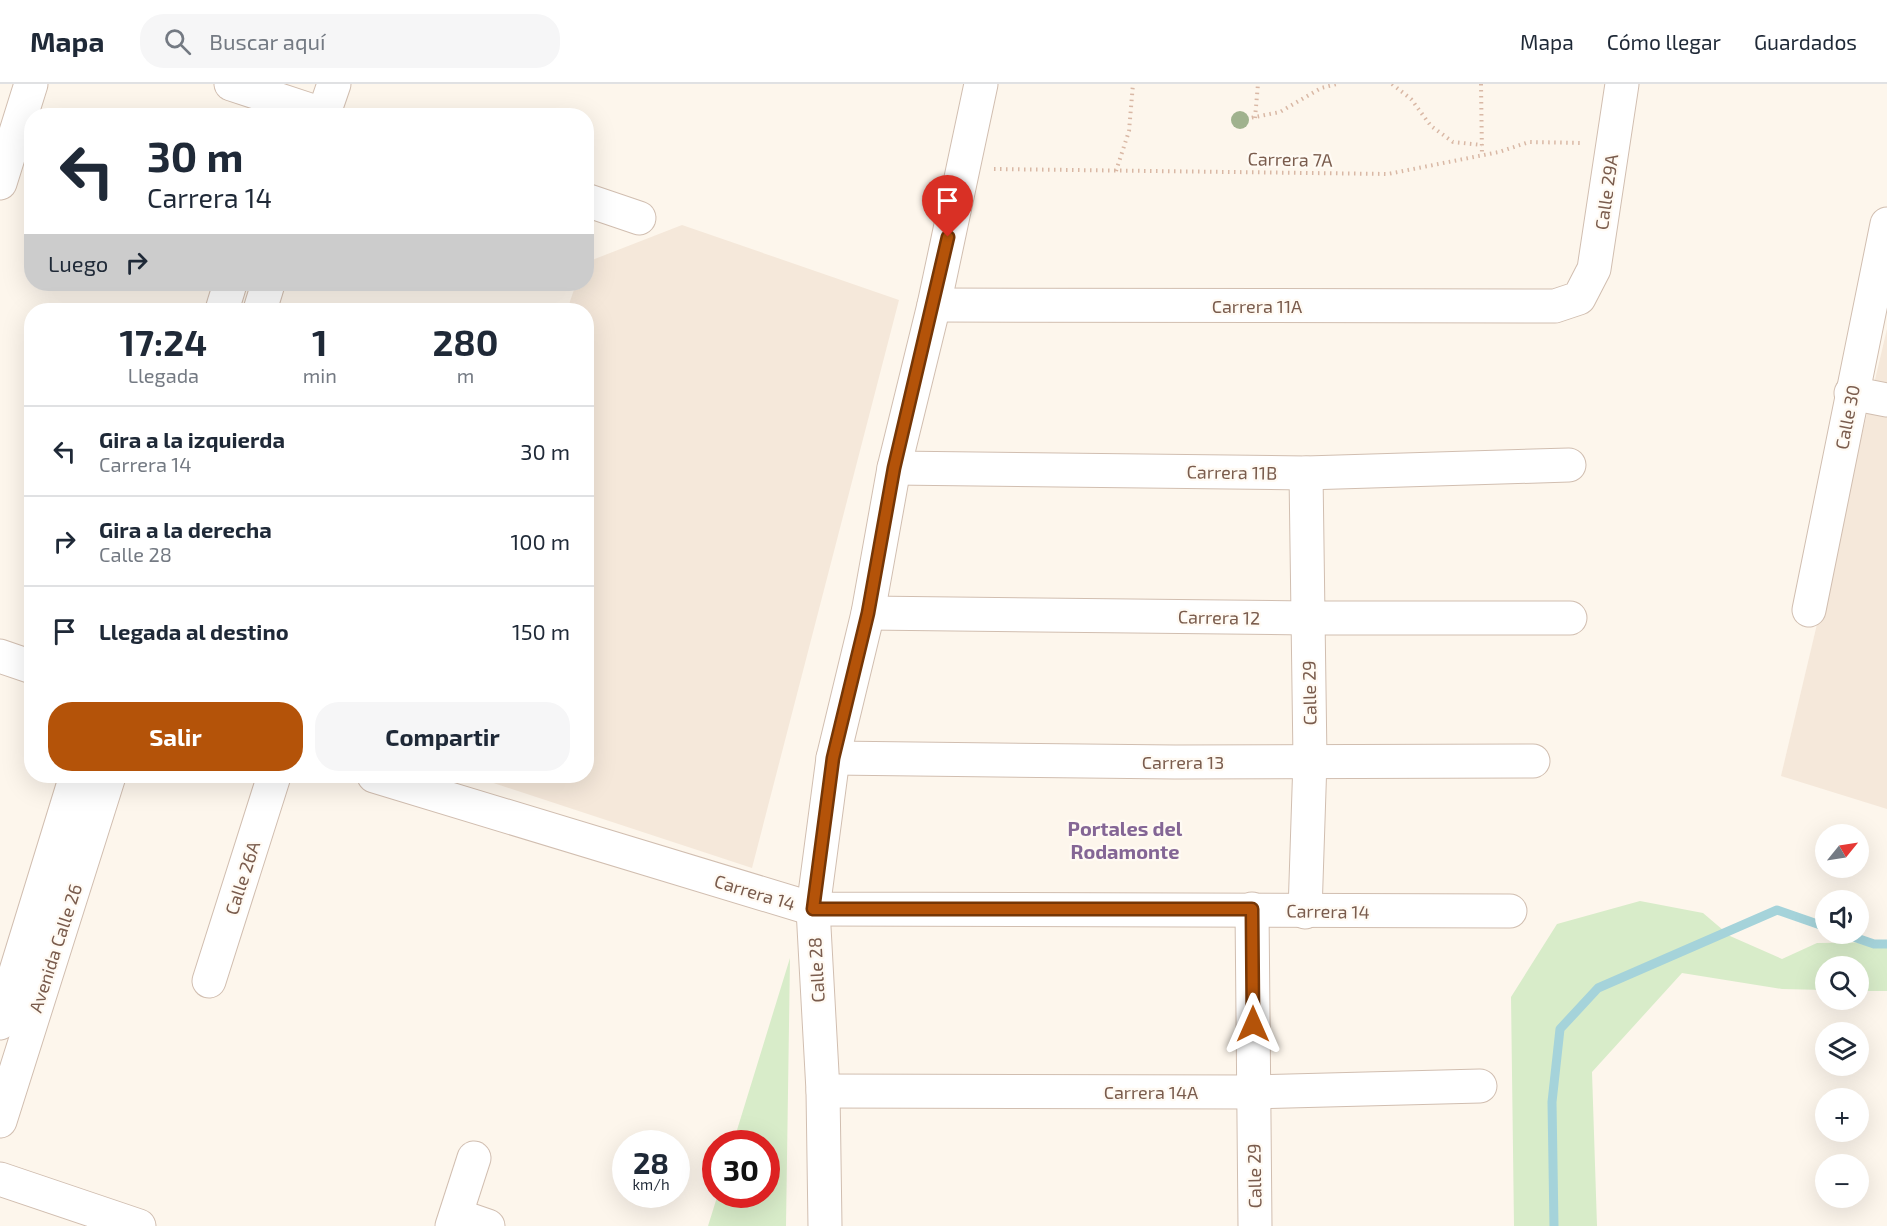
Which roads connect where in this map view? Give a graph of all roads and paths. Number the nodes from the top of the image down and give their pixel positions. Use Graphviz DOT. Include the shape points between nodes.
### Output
graph roads {
  1 [pos="32,84"];
  2 [pos="231,84"];
  3 [pos="981,84"];
  4 [pos="1133,84"];
  5 [pos="1258,84"];
  6 [pos="1337,84"];
  7 [pos="1392,84"];
  8 [pos="1482,84"];
  9 [pos="1622,84"];
  10 [pos="288,101"];
  11 [pos="327,107"];
  12 [pos="24,108"];
  13 [pos="24,109"];
  14 [pos="1255,118"];
  15 [pos="1240,120"];
  16 [pos="1613,143"];
  17 [pos="1482,145"];
  18 [pos="1482,156"];
  19 [pos="963,169"];
  20 [pos="1116,171"];
  21 [pos="0,183"];
  22 [pos="594,203"];
  23 [pos="639,218"];
  24 [pos="1887,224"];
  25 [pos="1580,298"];
  26 [pos="934,305"];
  27 [pos="1851,393"];
  28 [pos="1887,400"];
  29 [pos="1569,465"];
  30 [pos="894,468"];
  31 [pos="1306,473"];
  32 [pos="1809,610"];
  33 [pos="868,613"];
  34 [pos="1308,618"];
  35 [pos="1570,618"];
  36 [pos="0,656"];
  37 [pos="24,664"];
  38 [pos="833,758"];
  39 [pos="1310,760"];
  40 [pos="1533,762"];
  41 [pos="74,783"];
  42 [pos="107,783"];
  43 [pos="272,783"];
  44 [pos="398,783"];
  45 [pos="813,909"];
  46 [pos="1252,909"];
  47 [pos="1510,911"];
  48 [pos="1305,912"];
  49 [pos="209,981"];
  50 [pos="0,1023"];
  51 [pos="1480,1086"];
  52 [pos="823,1091"];
  53 [pos="1253,1092"];
  54 [pos="0,1121"];
  55 [pos="474,1158"];
  56 [pos="0,1179"];
  57 [pos="454,1220"];
  58 [pos="140,1226"];
  59 [pos="488,1226"];
  60 [pos="825,1226"];
  61 [pos="1255,1226"];
  1 -- 12 [label="street"];
  2 -- 10 [label="street"];
  3 -- 19 [label="street, Calle 28"];
  4 -- 20 [label="path" via="1129,131"];
  5 -- 14 [label="path"];
  6 -- 14 [label="path" via="1322,88 1280,112"];
  7 -- 17 [label="path" via="1411,99 1431,126 1453,142"];
  8 -- 17 [label="path"];
  9 -- 16 [label="street, Calle 29A"];
  10 -- 11 [label="street"];
  13 -- 21 [label="street"];
  14 -- 15 [label="path"];
  16 -- 18 [label="path, Carrera 7A" via="1529,142"];
  16 -- 25 [label="street, Calle 29A" via="1594,269"];
  17 -- 18 [label="path"];
  18 -- 20 [label="path, Carrera 7A" via="1388,174"];
  19 -- 20 [label="path, Carrera 7A"];
  19 -- 26 [label="street, Calle 28"];
  22 -- 23 [label="street"];
  24 -- 27 [label="street, Calle 30"];
  25 -- 26 [label="street, Carrera 11A" via="1556,306"];
  26 -- 30 [label="street, Calle 28"];
  27 -- 28 [label="street"];
  27 -- 32 [label="street, Calle 30"];
  29 -- 31 [label="street, Carrera 11B"];
  30 -- 31 [label="street, Carrera 11B"];
  30 -- 33 [label="street, Calle 28"];
  31 -- 34 [label="street, Calle 29"];
  33 -- 34 [label="street, Carrera 12"];
  33 -- 38 [label="street, Calle 28"];
  34 -- 35 [label="street, Carrera 12"];
  34 -- 39 [label="street, Calle 29"];
  36 -- 37 [label="street"];
  38 -- 39 [label="street, Carrera 13"];
  38 -- 45 [label="street, Calle 28"];
  39 -- 40 [label="street, Carrera 13"];
  39 -- 48 [label="street, Calle 29"];
  41 -- 50 [label="street, Avenida Calle 26"];
  42 -- 54 [label="street, Avenida Calle 26"];
  43 -- 49 [label="street, Calle 26A"];
  44 -- 45 [label="street, Carrera 14"];
  45 -- 46 [label="street, Carrera 14"];
  45 -- 52 [label="street, Calle 28"];
  46 -- 48 [label="street, Carrera 14"];
  46 -- 53 [label="street, Calle 29"];
  47 -- 48 [label="street, Carrera 14"];
  51 -- 53 [label="street, Carrera 14A"];
  52 -- 53 [label="street, Carrera 14A"];
  52 -- 60 [label="street, Calle 28"];
  53 -- 61 [label="street, Calle 29"];
  55 -- 57 [label="street"];
  56 -- 58 [label="street"];
  57 -- 59 [label="street"];
}
